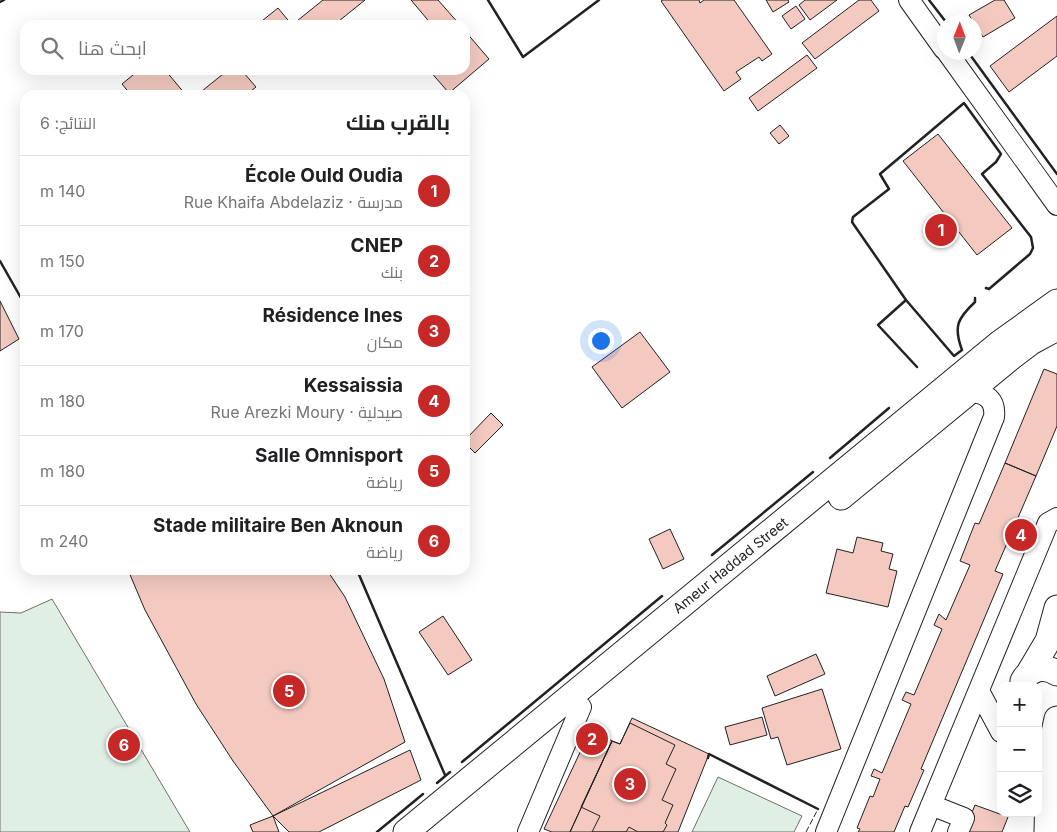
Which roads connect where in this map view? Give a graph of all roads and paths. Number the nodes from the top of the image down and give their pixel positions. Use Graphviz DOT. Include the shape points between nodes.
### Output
graph roads {
  1 [pos="909,0"];
  2 [pos="937,39"];
  3 [pos="953,60"];
  4 [pos="1057,205"];
  5 [pos="1057,302"];
  6 [pos="1057,328"];
  7 [pos="1057,340"];
  8 [pos="971,392"];
  9 [pos="1057,518"];
  10 [pos="1057,608"];
  11 [pos="1057,673"];
  12 [pos="1025,679"];
  13 [pos="980,691"];
  14 [pos="581,706"];
  15 [pos="1057,709"];
  16 [pos="1042,713"];
  17 [pos="1057,719"];
  18 [pos="998,727"];
  19 [pos="931,804"];
  20 [pos="1031,817"];
  21 [pos="406,832"];
  22 [pos="426,832"];
  23 [pos="528,832"];
  24 [pos="826,832"];
  25 [pos="920,832"];
  26 [pos="958,832"];
  27 [pos="1030,832"];
  28 [pos="1047,832"];
  1 -- 2 [label="street"];
  3 -- 4 [label="street"];
  5 -- 21 [label="main road, Ameur Haddad Street" via="1000,343"];
  6 -- 8 [label="main road, Ameur Haddad Street" via="1031,342"];
  7 -- 8 [label="main road"];
  8 -- 14 [label="main road, Ameur Haddad Street"];
  8 -- 24 [label="street" via="979,392 989,398 993,403 994,417"];
  9 -- 13 [label="street" via="1048,523"];
  10 -- 12 [label="main road" via="1048,641"];
  11 -- 12 [label="main road" via="1041,668"];
  13 -- 18 [label="street"];
  13 -- 19 [label="street"];
  14 -- 22 [label="main road, Ameur Haddad Street"];
  14 -- 23 [label="street"];
  15 -- 16 [label="main road"];
  17 -- 28 [label="main road" via="1048,786"];
  19 -- 25 [label="street"];
  19 -- 26 [label="street" via="964,818"];
  20 -- 27 [label="main road"];
}
